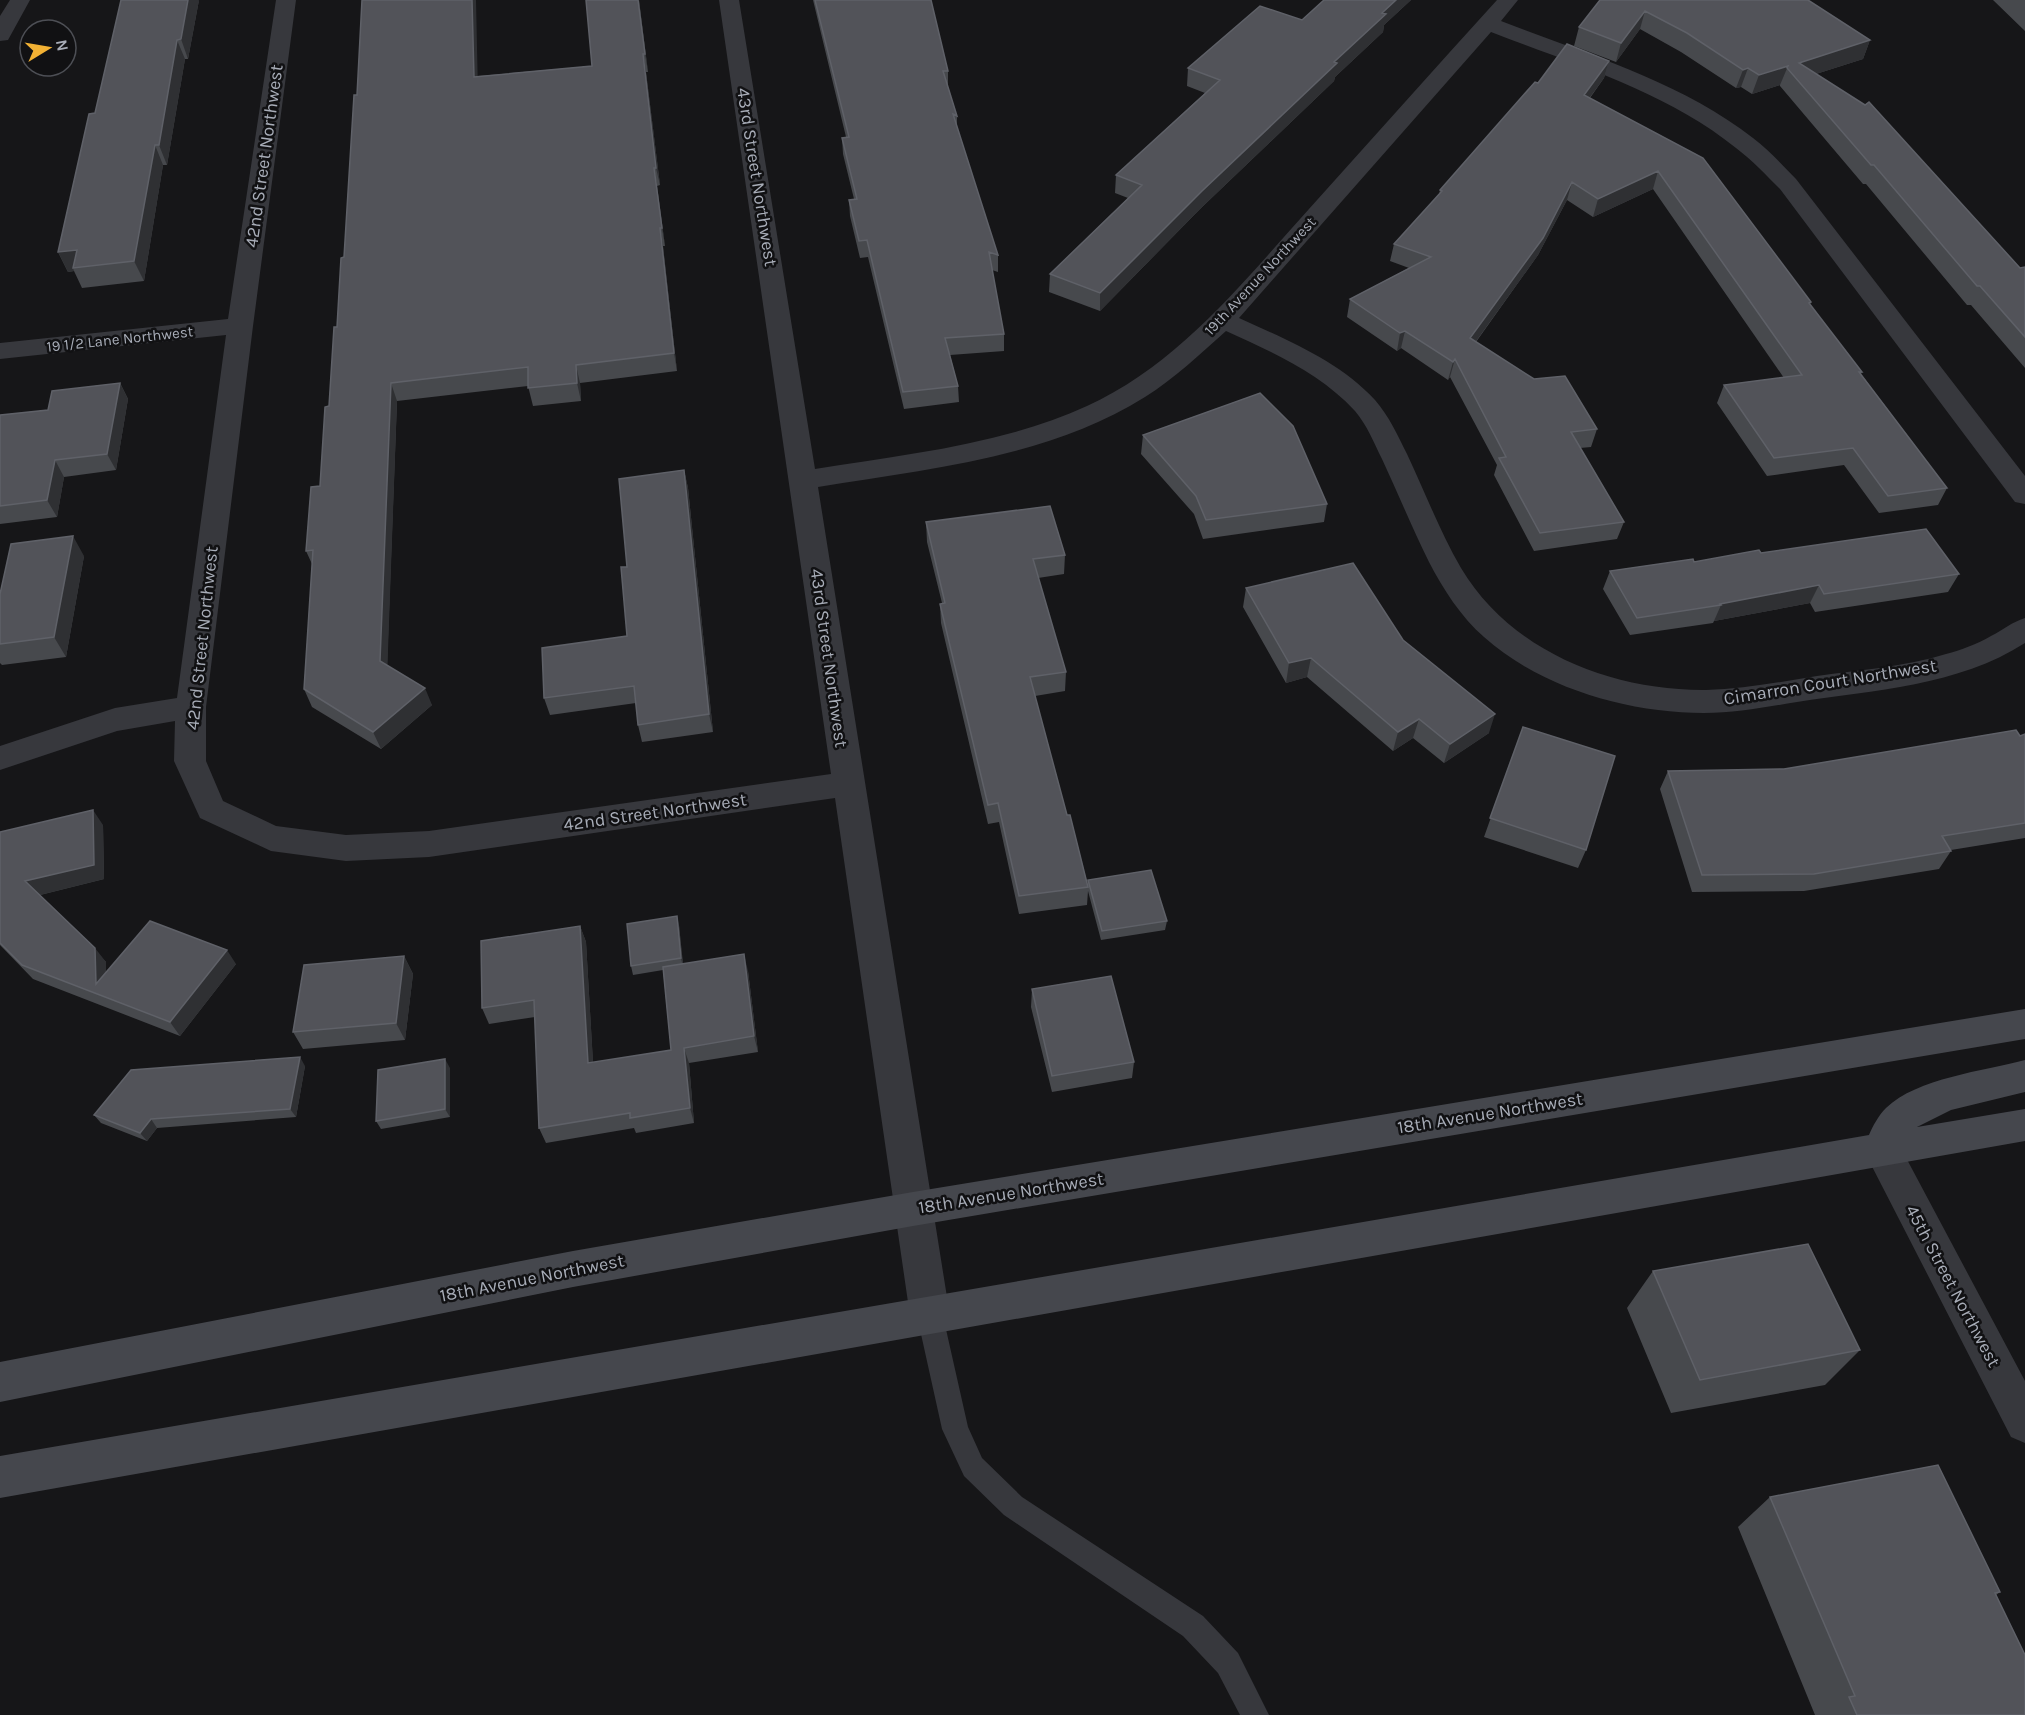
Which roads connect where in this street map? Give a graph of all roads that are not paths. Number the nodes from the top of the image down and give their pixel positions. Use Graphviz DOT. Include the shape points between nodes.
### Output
graph roads {
  1 [pos="20,0"];
  2 [pos="286,0"];
  3 [pos="729,0"];
  4 [pos="1508,0"];
  5 [pos="1487,23"];
  6 [pos="0,34"];
  7 [pos="1223,320"];
  8 [pos="240,326"];
  9 [pos="0,351"];
  10 [pos="804,480"];
  11 [pos="2025,495"];
  12 [pos="2025,629"];
  13 [pos="191,707"];
  14 [pos="0,758"];
  15 [pos="847,784"];
  16 [pos="2025,1023"];
  17 [pos="2025,1076"];
  18 [pos="2025,1125"];
  19 [pos="1882,1149"];
  20 [pos="913,1209"];
  21 [pos="930,1316"];
  22 [pos="0,1382"];
  23 [pos="2024,1417"];
  24 [pos="0,1477"];
  25 [pos="1255,1715"];
  1 -- 6 [label="street"];
  2 -- 8 [label="street, 42nd Street Northwest"];
  3 -- 10 [label="street, 43rd Street Northwest"];
  4 -- 5 [label="street, 19th Avenue Northwest"];
  5 -- 7 [label="street, 19th Avenue Northwest"];
  5 -- 11 [label="street" via="1681,104 1724,129 1766,161 1788,184"];
  7 -- 10 [label="street, 19th Avenue Northwest" via="1134,393 1059,428 986,447"];
  7 -- 12 [label="street, Cimarron Court Northwest" via="1312,362 1368,409 1388,442 1451,576 1471,605 1494,630 1559,671 1640,696 1691,701 1743,699 1916,672 1983,654"];
  8 -- 9 [label="street, 19 1/2 Lane Northwest"];
  8 -- 13 [label="street, 42nd Street Northwest"];
  10 -- 15 [label="street, 43rd Street Northwest"];
  13 -- 14 [label="street" via="115,720"];
  13 -- 15 [label="street, 42nd Street Northwest" via="190,761 211,808 271,838 346,848 429,844"];
  15 -- 20 [label="street, 43rd Street Northwest"];
  16 -- 20 [label="main road, 18th Avenue Northwest"];
  17 -- 19 [label="main road" via="1923,1104 1889,1131"];
  18 -- 19 [label="main road"];
  19 -- 21 [label="main road"];
  19 -- 23 [label="street, 45th Street Northwest"];
  20 -- 21 [label="street, 43rd Street Northwest"];
  20 -- 22 [label="main road, 18th Avenue Northwest" via="573,1269"];
  21 -- 24 [label="main road"];
  21 -- 25 [label="lane" via="955,1428 973,1467 1013,1506 1193,1626 1228,1662"];
}
